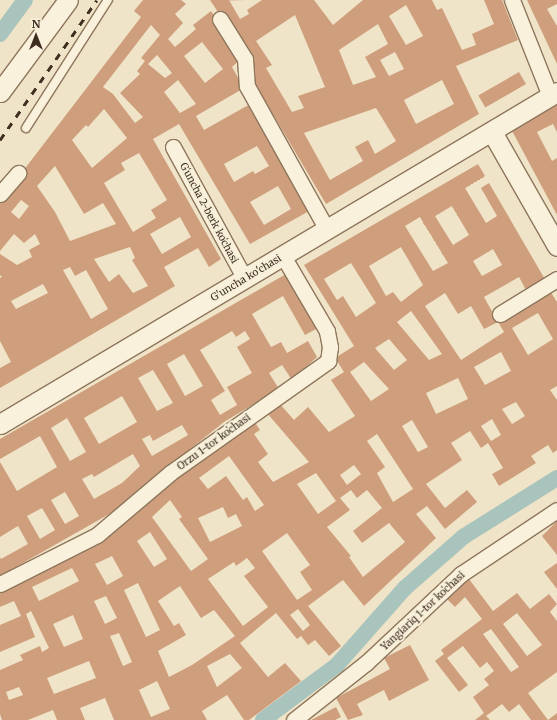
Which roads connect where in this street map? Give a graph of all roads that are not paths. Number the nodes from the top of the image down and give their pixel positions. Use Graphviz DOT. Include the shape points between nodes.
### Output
graph roads {
  1 [pos="68,0"];
  2 [pos="108,0"];
  3 [pos="512,0"];
  4 [pos="220,19"];
  5 [pos="0,92"];
  6 [pos="554,94"];
  7 [pos="26,128"];
  8 [pos="492,132"];
  9 [pos="173,146"];
  10 [pos="18,173"];
  11 [pos="0,194"];
  12 [pos="327,230"];
  13 [pos="557,246"];
  14 [pos="283,256"];
  15 [pos="245,279"];
  16 [pos="557,279"];
  17 [pos="500,314"];
  18 [pos="0,424"];
  19 [pos="557,510"];
  20 [pos="0,584"];
  21 [pos="294,720"];
  1 -- 5 [label="street"];
  2 -- 7 [label="lane"];
  3 -- 6 [label="street"];
  4 -- 12 [label="street" via="245,59 247,86"];
  6 -- 8 [label="street, G'uncha ko'chasi"];
  8 -- 12 [label="street, G'uncha ko'chasi"];
  8 -- 13 [label="street"];
  9 -- 15 [label="street, Gʻuncha 2-berk koʻchasi"];
  10 -- 11 [label="street"];
  12 -- 14 [label="street, G'uncha ko'chasi"];
  14 -- 15 [label="street, G'uncha ko'chasi"];
  14 -- 20 [label="street, Orzu 1-tor koʻchasi" via="327,331 330,347 328,361 170,473 97,534"];
  15 -- 18 [label="street, G'uncha ko'chasi"];
  16 -- 17 [label="street"];
  19 -- 21 [label="street, Yangiariq 1-tor koʻchasi" via="461,574 366,663"];
}
